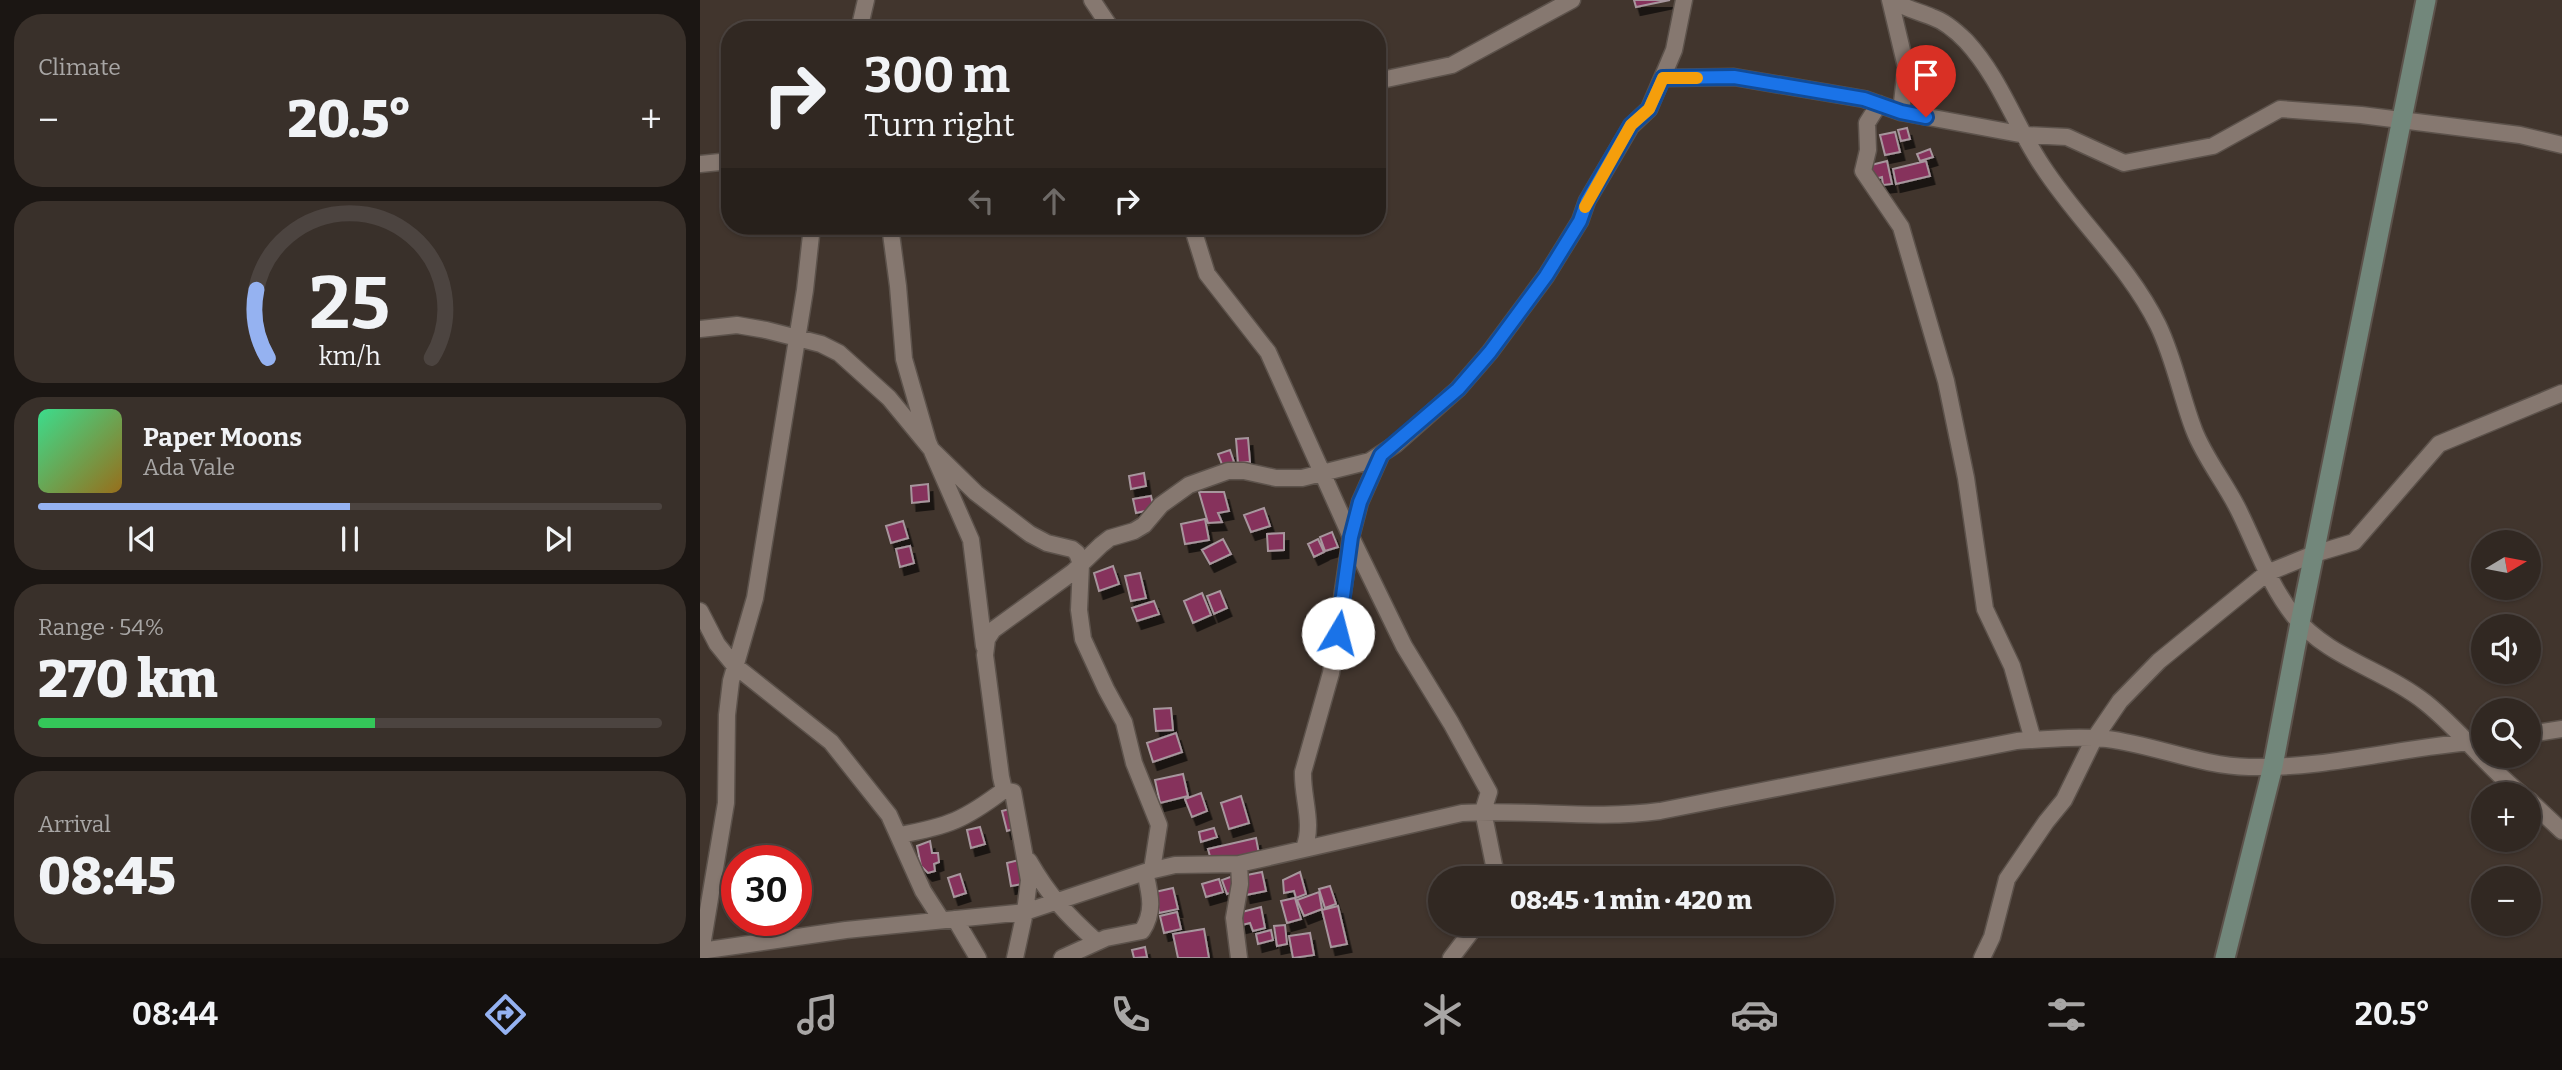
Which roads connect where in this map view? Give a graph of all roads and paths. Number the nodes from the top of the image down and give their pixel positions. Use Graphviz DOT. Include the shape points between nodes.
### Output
graph roads {
  1 [pos="852,0"];
  2 [pos="866,0"];
  3 [pos="1092,0"];
  4 [pos="1572,0"];
  5 [pos="1684,0"];
  6 [pos="1892,0"];
  7 [pos="2426,0"];
  8 [pos="857,21"];
  9 [pos="861,21"];
  10 [pos="1106,21"];
  11 [pos="1663,78"];
  12 [pos="1386,79"];
  13 [pos="1879,104"];
  14 [pos="1901,112"];
  15 [pos="2403,120"];
  16 [pos="2025,135"];
  17 [pos="2562,145"];
  18 [pos="721,162"];
  19 [pos="700,164"];
  20 [pos="811,235"];
  21 [pos="891,235"];
  22 [pos="1195,235"];
  23 [pos="700,330"];
  24 [pos="796,338"];
  25 [pos="2562,393"];
  26 [pos="931,449"];
  27 [pos="1381,455"];
  28 [pos="1324,473"];
  29 [pos="1351,537"];
  30 [pos="2314,554"];
  31 [pos="1081,564"];
  32 [pos="2267,573"];
  33 [pos="700,611"];
  34 [pos="2300,623"];
  35 [pos="985,655"];
  36 [pos="734,665"];
  37 [pos="2562,729"];
  38 [pos="2541,732"];
  39 [pos="2094,738"];
  40 [pos="2471,738"];
  41 [pos="2032,740"];
  42 [pos="2471,742"];
  43 [pos="2273,766"];
  44 [pos="2492,768"];
  45 [pos="2506,782"];
  46 [pos="1004,790"];
  47 [pos="1483,811"];
  48 [pos="2541,811"];
  49 [pos="2562,831"];
  50 [pos="900,835"];
  51 [pos="1304,848"];
  52 [pos="1026,856"];
  53 [pos="1239,864"];
  54 [pos="1494,866"];
  55 [pos="1148,871"];
  56 [pos="1055,902"];
  57 [pos="1026,912"];
  58 [pos="948,919"];
  59 [pos="1468,936"];
  60 [pos="1097,942"];
  61 [pos="700,954"];
  62 [pos="978,958"];
  63 [pos="1015,958"];
  64 [pos="1062,958"];
  65 [pos="1239,958"];
  66 [pos="1451,958"];
  67 [pos="1982,958"];
  68 [pos="2225,958"];
  1 -- 8 [label="street"];
  2 -- 9 [label="street"];
  3 -- 10 [label="street"];
  4 -- 12 [label="street" via="1452,65"];
  5 -- 11 [label="street"];
  6 -- 14 [label="street" via="1906,67"];
  6 -- 16 [label="street" via="1933,17 1965,40 1989,69"];
  7 -- 15 [label="main road"];
  11 -- 13 [label="street" via="1734,77"];
  11 -- 27 [label="street" via="1649,109 1631,125 1546,276 1490,352 1458,389"];
  13 -- 14 [label="street"];
  13 -- 41 [label="street" via="1867,123 1863,170 1901,227 1946,382 1985,609 2012,666"];
  14 -- 16 [label="street"];
  15 -- 16 [label="street" via="2280,109 2213,146 2124,163 2067,137"];
  15 -- 17 [label="street"];
  15 -- 30 [label="main road"];
  16 -- 32 [label="street" via="2074,212 2143,296 2160,327 2194,432 2240,513"];
  18 -- 19 [label="street"];
  20 -- 24 [label="street"];
  21 -- 26 [label="street" via="904,359"];
  22 -- 28 [label="street" via="1207,274 1268,352"];
  23 -- 24 [label="street" via="737,325"];
  24 -- 26 [label="street" via="839,352 889,398"];
  24 -- 36 [label="street" via="755,598"];
  25 -- 30 [label="street" via="2439,444 2354,542"];
  26 -- 31 [label="street" via="976,493 1030,534 1072,549"];
  26 -- 35 [label="street" via="971,540"];
  27 -- 28 [label="street"];
  27 -- 29 [label="street" via="1360,502"];
  28 -- 29 [label="street"];
  28 -- 31 [label="street" via="1276,478 1228,471 1189,485 1144,525 1110,538"];
  29 -- 47 [label="street" via="1404,646 1489,792"];
  29 -- 51 [label="street" via="1331,673 1303,772 1308,831"];
  30 -- 32 [label="street"];
  30 -- 34 [label="main road"];
  31 -- 35 [label="street" via="993,630"];
  31 -- 55 [label="street" via="1083,639 1124,722 1159,825"];
  32 -- 34 [label="street"];
  32 -- 39 [label="street" via="2159,661 2120,701"];
  33 -- 36 [label="street"];
  34 -- 40 [label="street" via="2329,647 2425,702"];
  34 -- 43 [label="main road"];
  35 -- 46 [label="street"];
  36 -- 50 [label="street" via="831,742"];
  36 -- 61 [label="street" via="728,706 726,803"];
  37 -- 38 [label="street"];
  39 -- 41 [label="street"];
  39 -- 43 [label="street" via="2217,764"];
  39 -- 67 [label="street" via="2064,800 2007,880"];
  41 -- 47 [label="street" via="1648,813 1590,816"];
  42 -- 43 [label="street"];
  43 -- 68 [label="main road"];
  44 -- 45 [label="street"];
  46 -- 50 [label="street" via="952,824"];
  46 -- 52 [label="street" via="1013,792"];
  47 -- 51 [label="street"];
  47 -- 54 [label="street"];
  48 -- 49 [label="street"];
  50 -- 58 [label="street" via="923,891"];
  51 -- 53 [label="street"];
  52 -- 56 [label="street"];
  52 -- 57 [label="street"];
  53 -- 55 [label="street" via="1175,865"];
  53 -- 65 [label="street" via="1234,918"];
  55 -- 56 [label="street"];
  55 -- 60 [label="street" via="1152,911 1142,931"];
  56 -- 57 [label="street"];
  56 -- 60 [label="street"];
  57 -- 58 [label="street"];
  57 -- 63 [label="street"];
  58 -- 61 [label="street"];
  58 -- 62 [label="street"];
  59 -- 66 [label="street"];
  60 -- 64 [label="street"];
}
